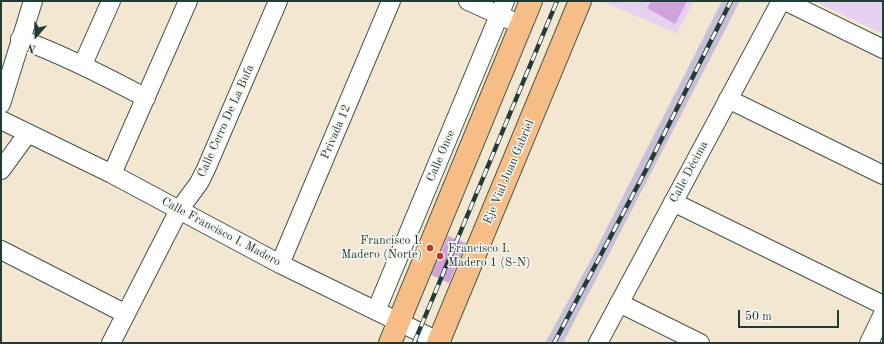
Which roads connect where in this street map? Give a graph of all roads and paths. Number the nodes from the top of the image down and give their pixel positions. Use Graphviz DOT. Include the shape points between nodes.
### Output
graph roads {
  1 [pos="33,1"];
  2 [pos="111,1"];
  3 [pos="188,1"];
  4 [pos="278,1"];
  5 [pos="391,1"];
  6 [pos="468,1"];
  7 [pos="532,1"];
  8 [pos="580,1"];
  9 [pos="781,1"];
  10 [pos="785,1"];
  11 [pos="503,8"];
  12 [pos="522,25"];
  13 [pos="20,39"];
  14 [pos="883,49"];
  15 [pos="83,64"];
  16 [pos="146,98"];
  17 [pos="728,99"];
  18 [pos="1,104"];
  19 [pos="1,120"];
  20 [pos="28,133"];
  21 [pos="1,170"];
  22 [pos="112,174"];
  23 [pos="883,175"];
  24 [pos="673,202"];
  25 [pos="179,210"];
  26 [pos="1,250"];
  27 [pos="280,264"];
  28 [pos="619,303"];
  29 [pos="883,305"];
  30 [pos="376,311"];
  31 [pos="126,314"];
  32 [pos="883,314"];
  33 [pos="399,322"];
  34 [pos="439,342"];
  35 [pos="111,343"];
  36 [pos="390,343"];
  37 [pos="598,343"];
  38 [pos="700,343"];
  39 [pos="868,343"];
  1 -- 13 [label="street"];
  2 -- 15 [label="street"];
  3 -- 16 [label="street"];
  4 -- 25 [label="street, Calle Cerro De La Bufa" via="206,169"];
  5 -- 27 [label="street, Privada 12"];
  6 -- 11 [label="street"];
  7 -- 12 [label="main road"];
  8 -- 34 [label="main road, Eje Vial Juan Gabriel"];
  9 -- 17 [label="street, Calle Décima"];
  10 -- 14 [label="street"];
  11 -- 12 [label="street"];
  11 -- 30 [label="street, Calle Once"];
  12 -- 33 [label="main road"];
  13 -- 15 [label="street"];
  13 -- 18 [label="street"];
  15 -- 16 [label="street"];
  16 -- 22 [label="street"];
  17 -- 23 [label="street"];
  17 -- 24 [label="street, Calle Décima"];
  19 -- 20 [label="street, Calle Francisco I. Madero"];
  20 -- 21 [label="street"];
  20 -- 22 [label="street, Calle Francisco I. Madero"];
  22 -- 25 [label="street, Calle Francisco I. Madero"];
  24 -- 28 [label="street, Calle Décima"];
  24 -- 29 [label="street"];
  25 -- 27 [label="street, Calle Francisco I. Madero"];
  25 -- 31 [label="street, Calle Cerro De La Bufa"];
  26 -- 31 [label="street"];
  27 -- 30 [label="street, Calle Francisco I. Madero"];
  28 -- 37 [label="street, Calle Décima"];
  28 -- 38 [label="street"];
  30 -- 33 [label="street, Calle Francisco I. Madero"];
  31 -- 35 [label="street, Calle Cerro De La Bufa"];
  32 -- 39 [label="street"];
  33 -- 34 [label="street, Calle Francisco I. Madero"];
  33 -- 36 [label="main road"];
}
